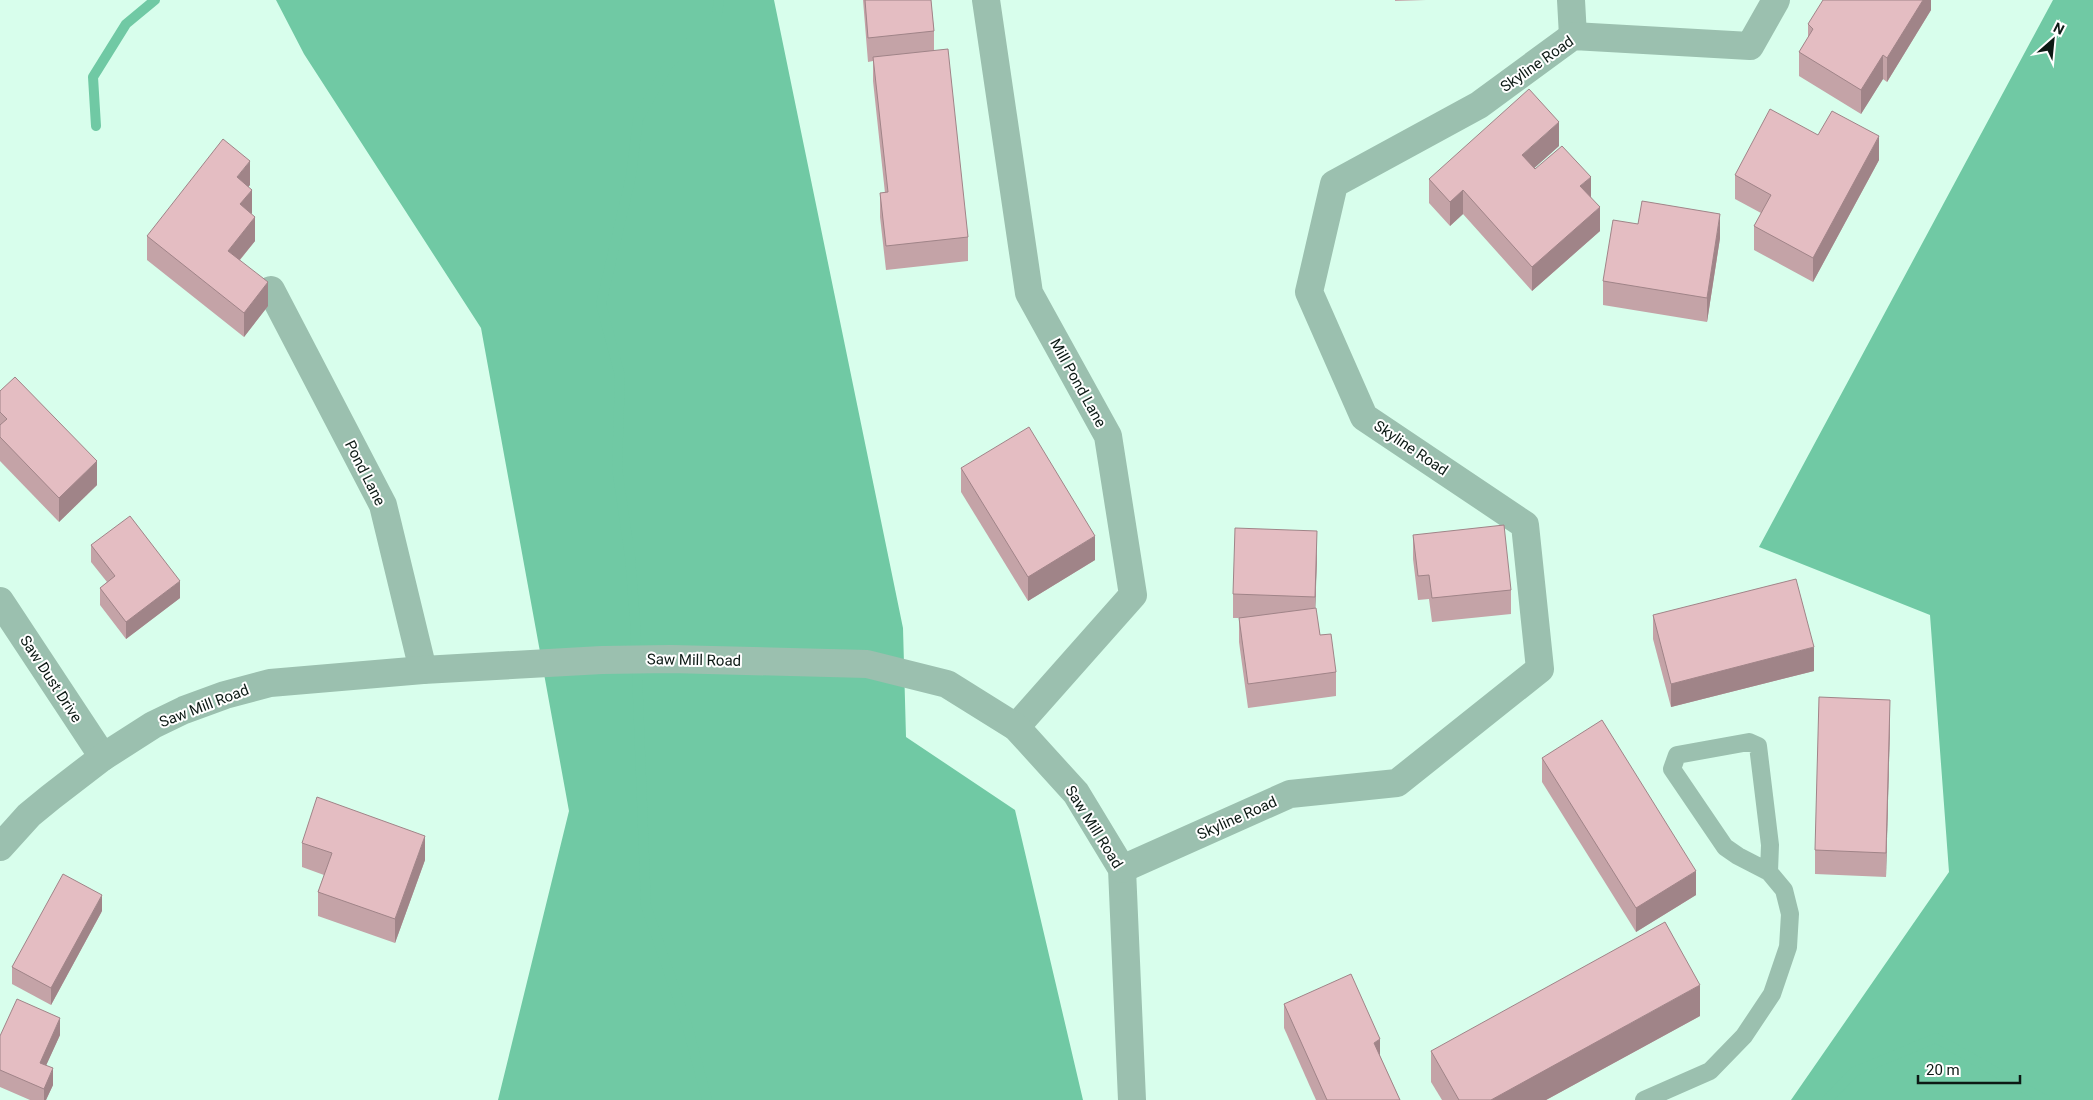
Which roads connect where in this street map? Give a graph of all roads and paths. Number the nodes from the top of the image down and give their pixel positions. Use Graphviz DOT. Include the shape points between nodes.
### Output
graph roads {
  1 [pos="986,0"];
  2 [pos="1571,0"];
  3 [pos="1776,0"];
  4 [pos="1573,36"];
  5 [pos="271,290"];
  6 [pos="0,601"];
  7 [pos="423,670"];
  8 [pos="1016,727"];
  9 [pos="103,757"];
  10 [pos="0,848"];
  11 [pos="1122,869"];
  12 [pos="1769,872"];
  13 [pos="1132,1100"];
  14 [pos="1644,1100"];
  1 -- 8 [label="street, Mill Pond Lane" via="1029,293 1108,436 1133,595"];
  2 -- 4 [label="street"];
  3 -- 4 [label="street, Skyline Road" via="1750,46"];
  4 -- 11 [label="street, Skyline Road" via="1479,105 1334,184 1309,292 1364,417 1525,525 1540,669 1397,783 1290,794"];
  5 -- 7 [label="street, Pond Lane" via="383,505"];
  6 -- 9 [label="street, Saw Dust Drive"];
  7 -- 8 [label="street, Saw Mill Road" via="671,659 867,664 947,684"];
  7 -- 9 [label="street, Saw Mill Road" via="246,689 184,710"];
  8 -- 11 [label="street, Saw Mill Road" via="1076,793"];
  9 -- 10 [label="street, Saw Mill Road" via="29,815"];
  11 -- 13 [label="street, Saw Mill Road"];
  12 -- 12 [label="lane" via="1725,847 1672,769 1677,755 1749,742 1758,746 1770,845"];
  12 -- 14 [label="lane" via="1784,890 1790,914 1788,947 1772,994 1744,1036 1710,1071"];
}
